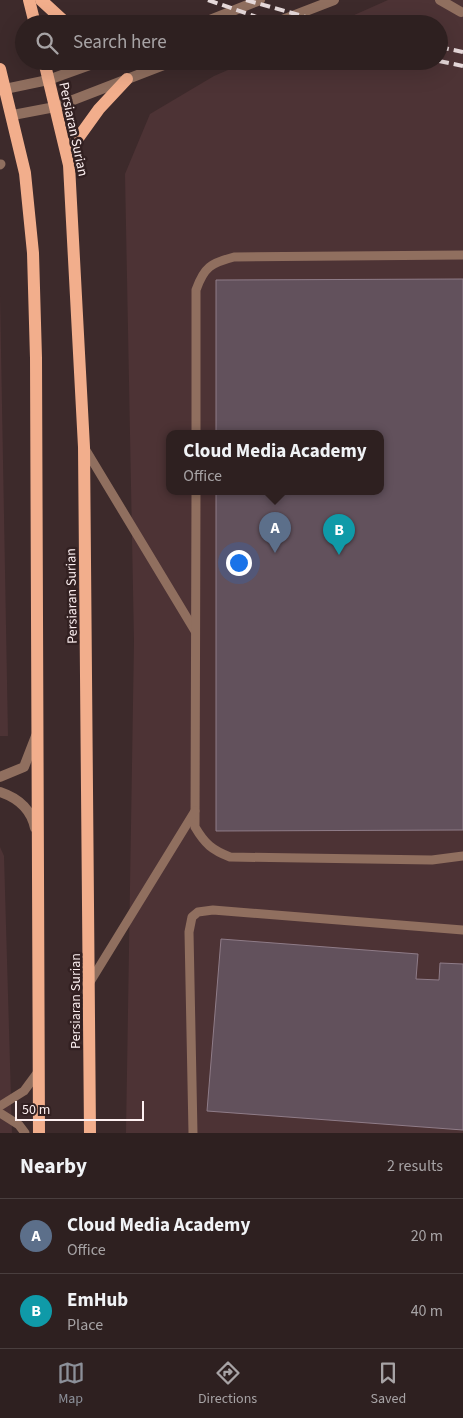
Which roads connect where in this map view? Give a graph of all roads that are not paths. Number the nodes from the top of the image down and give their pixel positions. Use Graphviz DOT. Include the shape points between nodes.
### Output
graph roads {
  1 [pos="29,0"];
  2 [pos="41,0"];
  3 [pos="260,0"];
  4 [pos="334,0"];
  5 [pos="440,0"];
  6 [pos="457,0"];
  7 [pos="462,13"];
  8 [pos="33,15"];
  9 [pos="57,15"];
  10 [pos="222,15"];
  11 [pos="295,15"];
  12 [pos="0,69"];
  13 [pos="46,70"];
  14 [pos="76,70"];
  15 [pos="150,70"];
  16 [pos="127,79"];
  17 [pos="48,80"];
  18 [pos="5,89"];
  19 [pos="54,107"];
  20 [pos="13,115"];
  21 [pos="68,165"];
  22 [pos="463,255"];
  23 [pos="196,430"];
  24 [pos="84,447"];
  25 [pos="196,495"];
  26 [pos="196,632"];
  27 [pos="36,735"];
  28 [pos="0,777"];
  29 [pos="0,792"];
  30 [pos="195,811"];
  31 [pos="37,841"];
  32 [pos="463,856"];
  33 [pos="463,930"];
  34 [pos="90,982"];
  35 [pos="38,1072"];
  36 [pos="0,1106"];
  37 [pos="0,1113"];
  38 [pos="25,1133"];
  39 [pos="38,1133"];
  40 [pos="90,1133"];
  41 [pos="194,1133"];
  1 -- 8 [label="main road"];
  2 -- 9 [label="main road"];
  3 -- 10 [label="street"];
  4 -- 11 [label="street"];
  5 -- 7 [label="street"];
  6 -- 7 [label="street"];
  12 -- 18 [label="main road"];
  13 -- 17 [label="main road, Persiaran Surian"];
  14 -- 17 [label="street"];
  15 -- 16 [label="street"];
  16 -- 19 [label="street"];
  16 -- 21 [label="main road" via="98,109 76,140"];
  17 -- 18 [label="street"];
  17 -- 19 [label="main road, Persiaran Surian"];
  18 -- 20 [label="main road"];
  19 -- 20 [label="street"];
  19 -- 21 [label="main road, Persiaran Surian"];
  20 -- 27 [label="main road" via="25,173 33,253"];
  21 -- 24 [label="main road, Persiaran Surian"];
  22 -- 23 [label="lane" via="234,257 215,262 202,274 196,290"];
  24 -- 26 [label="lane"];
  24 -- 34 [label="main road, Persiaran Surian"];
  25 -- 26 [label="lane"];
  26 -- 30 [label="lane"];
  27 -- 28 [label="street" via="24,767"];
  27 -- 31 [label="main road"];
  29 -- 31 [label="street" via="14,796 22,804 32,818"];
  30 -- 32 [label="lane" via="195,827 202,838 214,851 230,857 432,860"];
  30 -- 34 [label="lane"];
  31 -- 35 [label="main road"];
  33 -- 41 [label="lane" via="213,910 198,912 192,917 189,932"];
  34 -- 40 [label="main road, Persiaran Surian"];
  35 -- 36 [label="lane" via="24,1091"];
  35 -- 39 [label="main road"];
  37 -- 38 [label="lane"];
}
